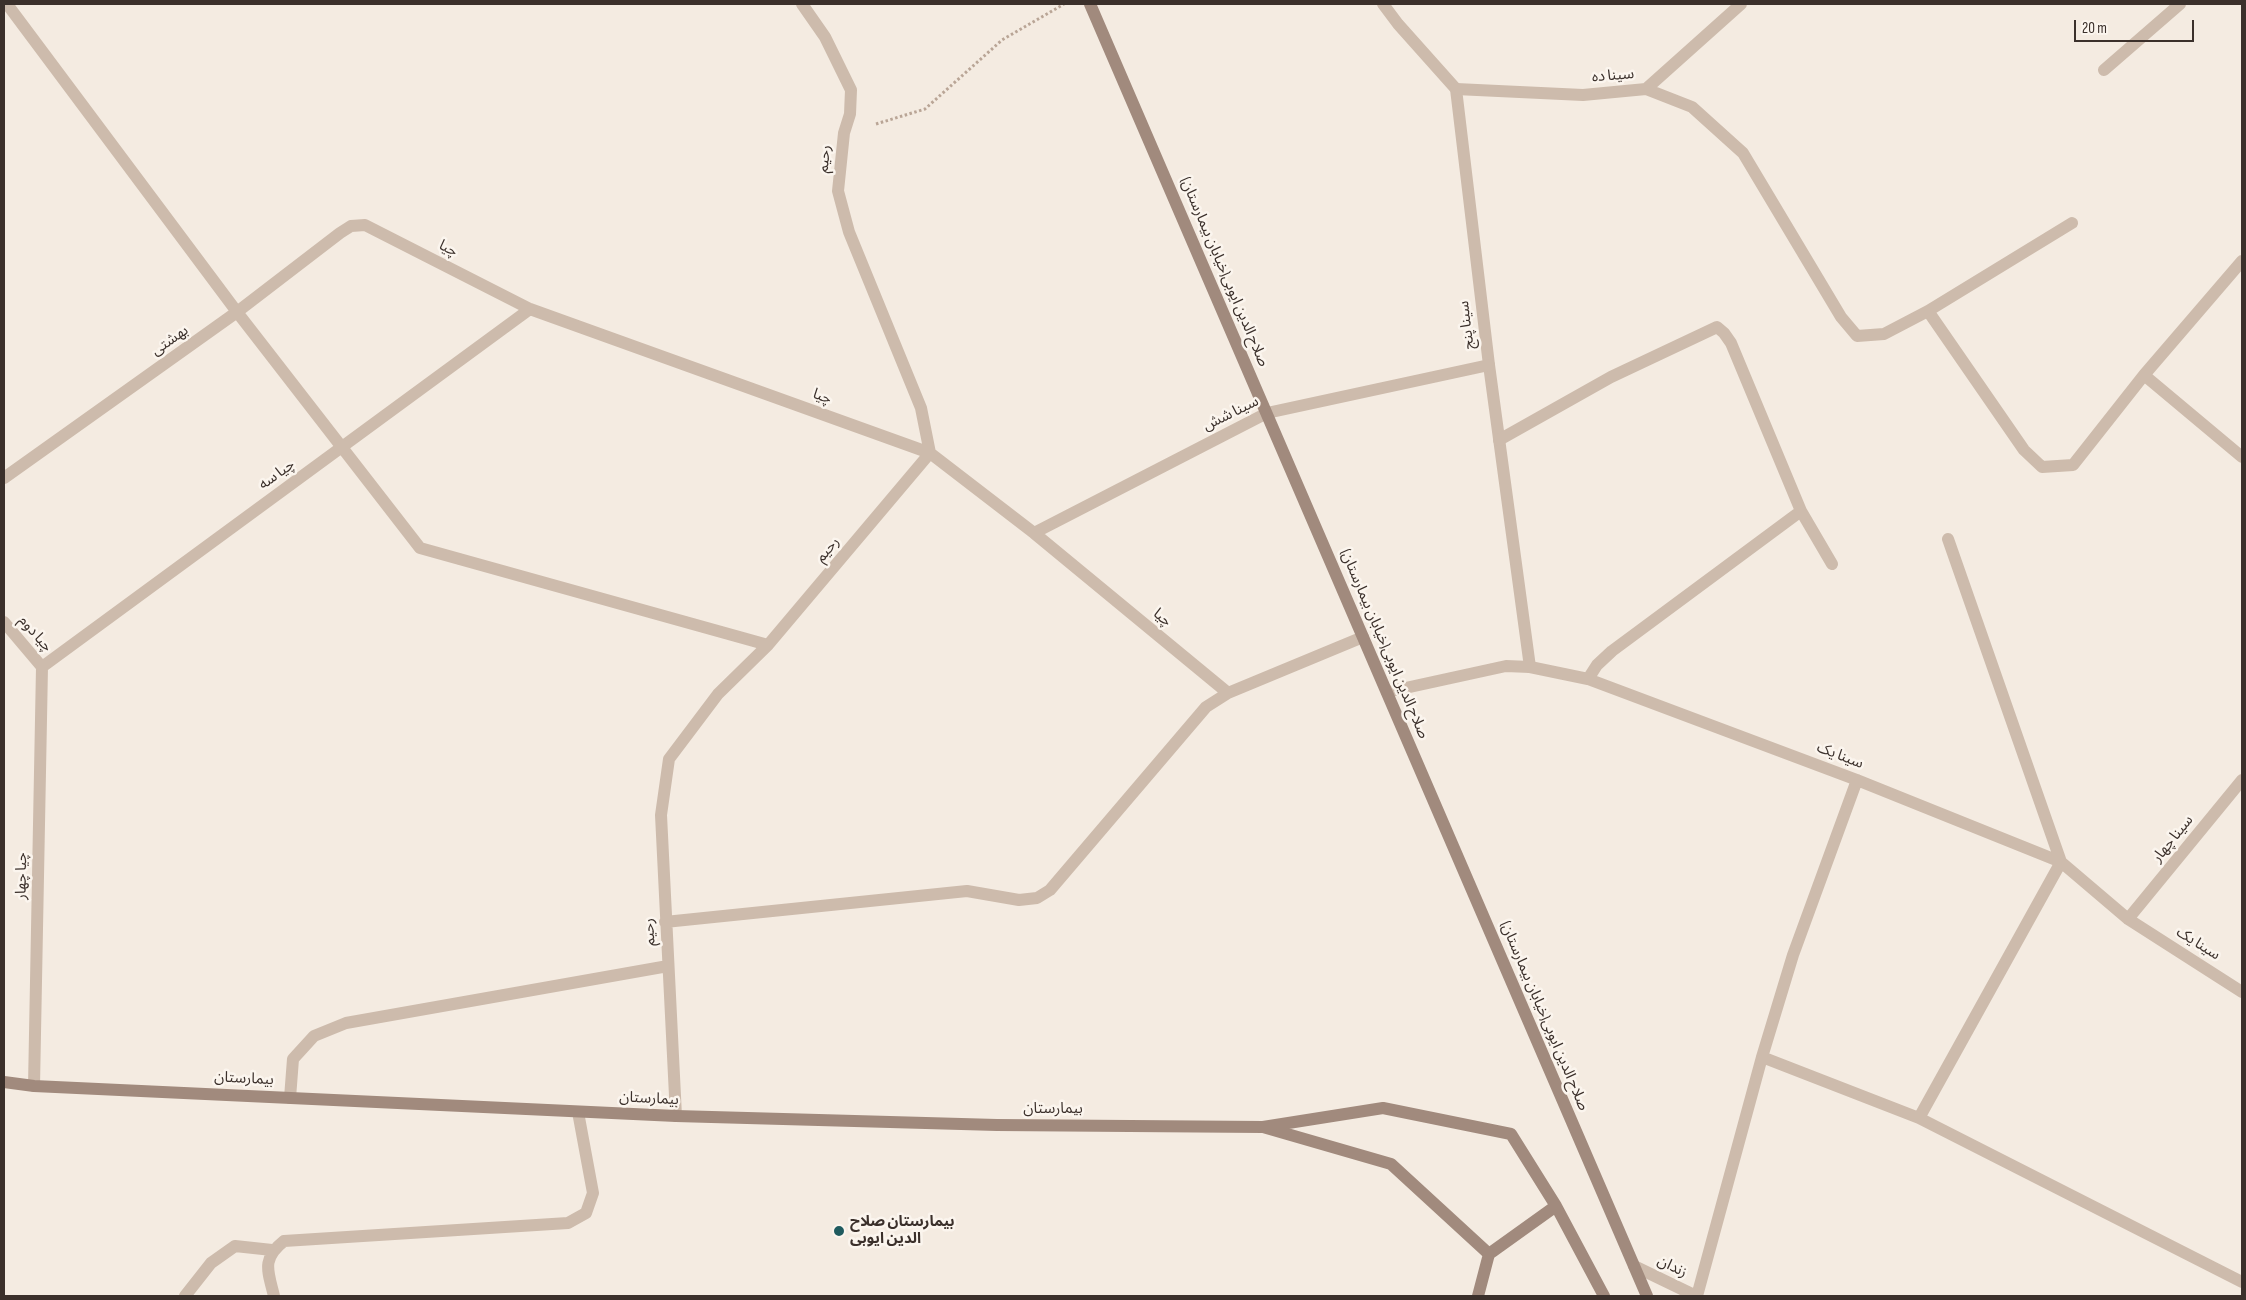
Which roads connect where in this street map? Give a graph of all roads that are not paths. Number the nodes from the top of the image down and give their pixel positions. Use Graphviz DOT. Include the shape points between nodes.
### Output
graph roads {
  1 [pos="7,4"];
  2 [pos="802,4"];
  3 [pos="1090,4"];
  4 [pos="1383,4"];
  5 [pos="1740,4"];
  6 [pos="2180,4"];
  7 [pos="2104,70"];
  8 [pos="1456,89"];
  9 [pos="1646,89"];
  10 [pos="2072,223"];
  11 [pos="351,226"];
  12 [pos="2242,261"];
  13 [pos="530,309"];
  14 [pos="1928,311"];
  15 [pos="237,312"];
  16 [pos="1488,365"];
  17 [pos="2144,375"];
  18 [pos="1267,413"];
  19 [pos="1499,440"];
  20 [pos="342,448"];
  21 [pos="930,454"];
  22 [pos="2242,457"];
  23 [pos="4,478"];
  24 [pos="1801,511"];
  25 [pos="1034,533"];
  26 [pos="1948,539"];
  27 [pos="1832,564"];
  28 [pos="4,622"];
  29 [pos="1363,637"];
  30 [pos="768,645"];
  31 [pos="42,667"];
  32 [pos="1530,667"];
  33 [pos="1588,679"];
  34 [pos="1387,692"];
  35 [pos="1228,693"];
  36 [pos="1856,780"];
  37 [pos="2242,780"];
  38 [pos="2061,862"];
  39 [pos="2128,919"];
  40 [pos="665,922"];
  41 [pos="668,966"];
  42 [pos="2242,992"];
  43 [pos="1762,1057"];
  44 [pos="4,1082"];
  45 [pos="34,1086"];
  46 [pos="290,1098"];
  47 [pos="578,1112"];
  48 [pos="676,1116"];
  49 [pos="1919,1118"];
  50 [pos="1263,1126"];
  51 [pos="1556,1206"];
  52 [pos="272,1250"];
  53 [pos="1489,1254"];
  54 [pos="1634,1266"];
  55 [pos="2242,1282"];
  56 [pos="185,1296"];
  57 [pos="274,1296"];
  58 [pos="1478,1296"];
  59 [pos="1604,1296"];
  60 [pos="1647,1296"];
  61 [pos="1697,1296"];
  1 -- 15 [label="street"];
  2 -- 21 [label="street, رحیم" via="826,37 851,90 838,191 849,232 921,408"];
  3 -- 18 [label="street, صلاح الدین ایوبی(خیابان بیمارستان)"];
  4 -- 8 [label="street"];
  5 -- 9 [label="street, سینا ده"];
  6 -- 7 [label="street"];
  8 -- 9 [label="street, سینا ده" via="1583,95"];
  8 -- 16 [label="street, سینا پنج"];
  9 -- 14 [label="street" via="1692,107 1743,153 1841,317 1857,336 1884,334"];
  10 -- 14 [label="street"];
  11 -- 13 [label="street, چیا" via="366,225"];
  11 -- 15 [label="street, بهشتی"];
  12 -- 17 [label="street"];
  13 -- 20 [label="street, چیا سه"];
  13 -- 21 [label="street, چیا"];
  14 -- 17 [label="street" via="2024,450 2042,468 2073,465"];
  15 -- 20 [label="street"];
  15 -- 23 [label="street, بهشتی"];
  16 -- 18 [label="street, سینا شش"];
  16 -- 19 [label="street, سینا پنج"];
  17 -- 22 [label="street"];
  18 -- 25 [label="street, سینا شش"];
  18 -- 29 [label="street, صلاح الدین ایوبی(خیابان بیمارستان)"];
  19 -- 24 [label="street" via="1612,377 1717,327 1731,343"];
  19 -- 32 [label="street, سینا پنج"];
  20 -- 30 [label="street" via="420,548"];
  20 -- 31 [label="street, چیا سه"];
  21 -- 25 [label="street, چیا"];
  21 -- 30 [label="street, رحیم"];
  24 -- 27 [label="street"];
  24 -- 33 [label="street" via="1612,651"];
  25 -- 35 [label="street, چیا"];
  26 -- 38 [label="street"];
  28 -- 31 [label="street, چیا دوم"];
  29 -- 34 [label="street, صلاح الدین ایوبی(خیابان بیمارستان)"];
  29 -- 35 [label="street"];
  30 -- 40 [label="street, رحیم" via="718,694 669,759 662,815"];
  31 -- 45 [label="street, چیا چهار"];
  32 -- 33 [label="street, سینا یک"];
  32 -- 34 [label="street, سینا یک" via="1506,666"];
  33 -- 36 [label="street, سینا یک"];
  34 -- 54 [label="street, صلاح الدین ایوبی(خیابان بیمارستان)"];
  35 -- 40 [label="street" via="1206,706 1050,890 1037,898 1019,900 967,891"];
  36 -- 38 [label="street, سینا یک"];
  36 -- 43 [label="street" via="1793,955"];
  37 -- 39 [label="street, سینا چهار"];
  38 -- 39 [label="street, سینا یک"];
  38 -- 49 [label="street"];
  39 -- 42 [label="street, سینا یک"];
  40 -- 41 [label="street, رحیم"];
  41 -- 46 [label="street" via="346,1023 314,1036 293,1059"];
  41 -- 48 [label="street, رحیم"];
  43 -- 49 [label="street"];
  43 -- 61 [label="street"];
  44 -- 45 [label="street, بیمارستان"];
  45 -- 46 [label="street, بیمارستان"];
  46 -- 47 [label="street, بیمارستان"];
  47 -- 48 [label="street, بیمارستان"];
  47 -- 52 [label="street" via="592,1194 586,1213 568,1223 284,1241"];
  48 -- 50 [label="street, بیمارستان" via="997,1125"];
  49 -- 55 [label="street"];
  50 -- 51 [label="street" via="1383,1108 1511,1134"];
  50 -- 53 [label="street" via="1391,1164"];
  51 -- 53 [label="street"];
  51 -- 59 [label="street"];
  52 -- 56 [label="street" via="235,1246 211,1263"];
  52 -- 57 [label="street" via="267,1265"];
  53 -- 58 [label="street"];
  54 -- 60 [label="street, صلاح الدین ایوبی(خیابان بیمارستان)"];
  54 -- 61 [label="street, زندان"];
}
